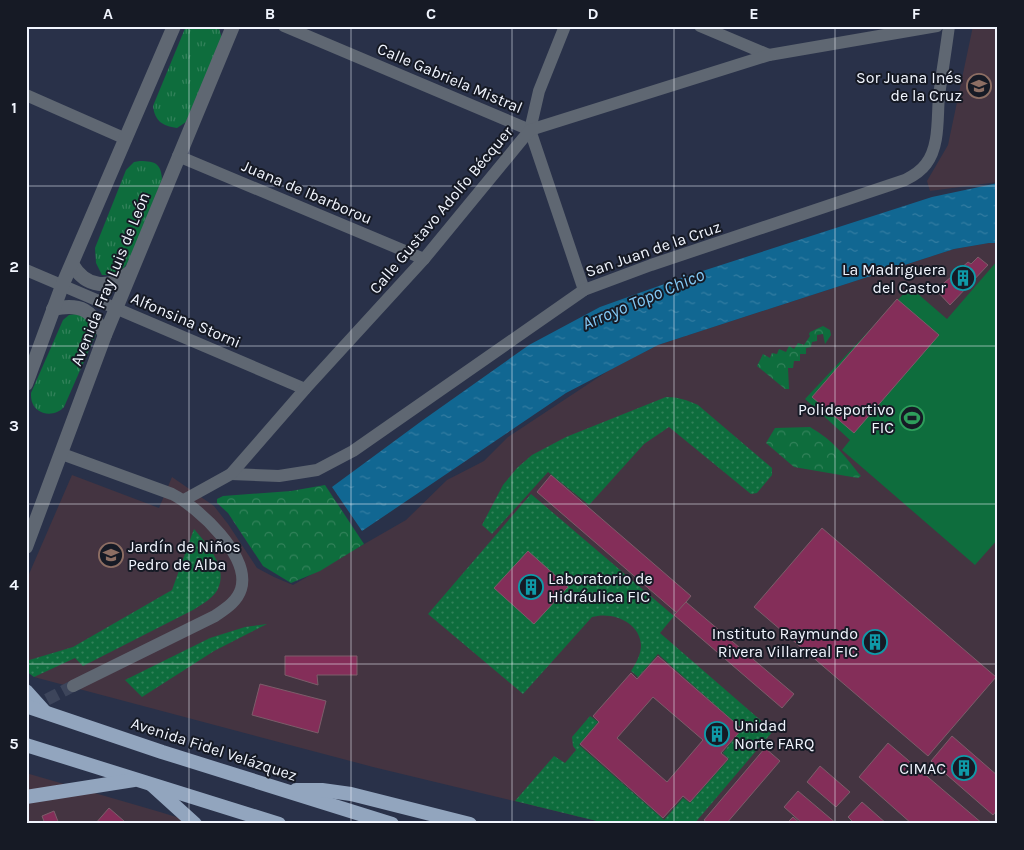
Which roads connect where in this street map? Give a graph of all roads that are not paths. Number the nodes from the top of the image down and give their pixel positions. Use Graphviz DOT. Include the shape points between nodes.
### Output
graph roads {
  1 [pos="174,26"];
  2 [pos="284,26"];
  3 [pos="565,26"];
  4 [pos="700,26"];
  5 [pos="938,26"];
  6 [pos="949,26"];
  7 [pos="228,30"];
  8 [pos="769,55"];
  9 [pos="26,96"];
  10 [pos="530,130"];
  11 [pos="126,138"];
  12 [pos="178,156"];
  13 [pos="424,259"];
  14 [pos="72,264"];
  15 [pos="26,270"];
  16 [pos="130,272"];
  17 [pos="62,286"];
  18 [pos="584,290"];
  19 [pos="116,308"];
  20 [pos="53,309"];
  21 [pos="105,334"];
  22 [pos="26,384"];
  23 [pos="305,388"];
  24 [pos="62,454"];
  25 [pos="231,474"];
  26 [pos="184,500"];
  27 [pos="26,547"];
  28 [pos="73,686"];
  29 [pos="26,691"];
  30 [pos="26,706"];
  31 [pos="44,711"];
  32 [pos="26,745"];
  33 [pos="144,781"];
  34 [pos="287,791"];
  35 [pos="26,797"];
  36 [pos="371,820"];
  37 [pos="194,824"];
  38 [pos="279,824"];
  39 [pos="392,824"];
  40 [pos="470,824"];
  1 -- 11 [label="street"];
  2 -- 10 [label="street, Calle Gabriela Mistral"];
  3 -- 10 [label="street" via="539,90"];
  4 -- 8 [label="street"];
  5 -- 8 [label="street, Calle Gustavo Adolfo Bécquer"];
  6 -- 18 [label="street, San Juan de la Cruz" via="932,152 918,173"];
  7 -- 12 [label="street, Avenida Fray Luis de León"];
  8 -- 10 [label="street, Calle Gustavo Adolfo Bécquer"];
  9 -- 11 [label="street"];
  10 -- 13 [label="street, Calle Gustavo Adolfo Bécquer"];
  10 -- 18 [label="street, Calle Gabriela Mistral"];
  11 -- 14 [label="street"];
  12 -- 13 [label="street, Juana de Ibarborou"];
  12 -- 16 [label="street, Avenida Fray Luis de León"];
  13 -- 23 [label="street, Calle Gustavo Adolfo Bécquer"];
  14 -- 16 [label="street" via="82,276 98,284 113,283"];
  14 -- 17 [label="street"];
  15 -- 17 [label="street, Alfonsina Storni"];
  16 -- 19 [label="street, Avenida Fray Luis de León"];
  17 -- 19 [label="street, Alfonsina Storni"];
  17 -- 20 [label="street"];
  18 -- 25 [label="street, San Juan de la Cruz" via="353,451 317,470 279,476"];
  19 -- 21 [label="street, Avenida Fray Luis de León"];
  19 -- 23 [label="street, Alfonsina Storni"];
  20 -- 21 [label="street" via="67,306 83,309 91,314"];
  20 -- 22 [label="street"];
  21 -- 24 [label="street, Avenida Fray Luis de León"];
  23 -- 25 [label="street, Calle Gustavo Adolfo Bécquer"];
  24 -- 26 [label="street"];
  24 -- 27 [label="street, Avenida Fray Luis de León"];
  25 -- 26 [label="street, Calle Gustavo Adolfo Bécquer"];
  26 -- 28 [label="street" via="218,531 231,550 243,580 238,596 214,616"];
  29 -- 31 [label="highway"];
  30 -- 31 [label="highway, Avenida Fidel Velázquez"];
  31 -- 34 [label="highway, Avenida Fidel Velázquez"];
  32 -- 33 [label="highway"];
  33 -- 35 [label="highway"];
  33 -- 37 [label="highway"];
  33 -- 38 [label="highway"];
  34 -- 36 [label="highway, Avenida Fidel Velázquez"];
  34 -- 40 [label="highway" via="344,792"];
  36 -- 39 [label="highway, Avenida Fidel Velázquez"];
}
